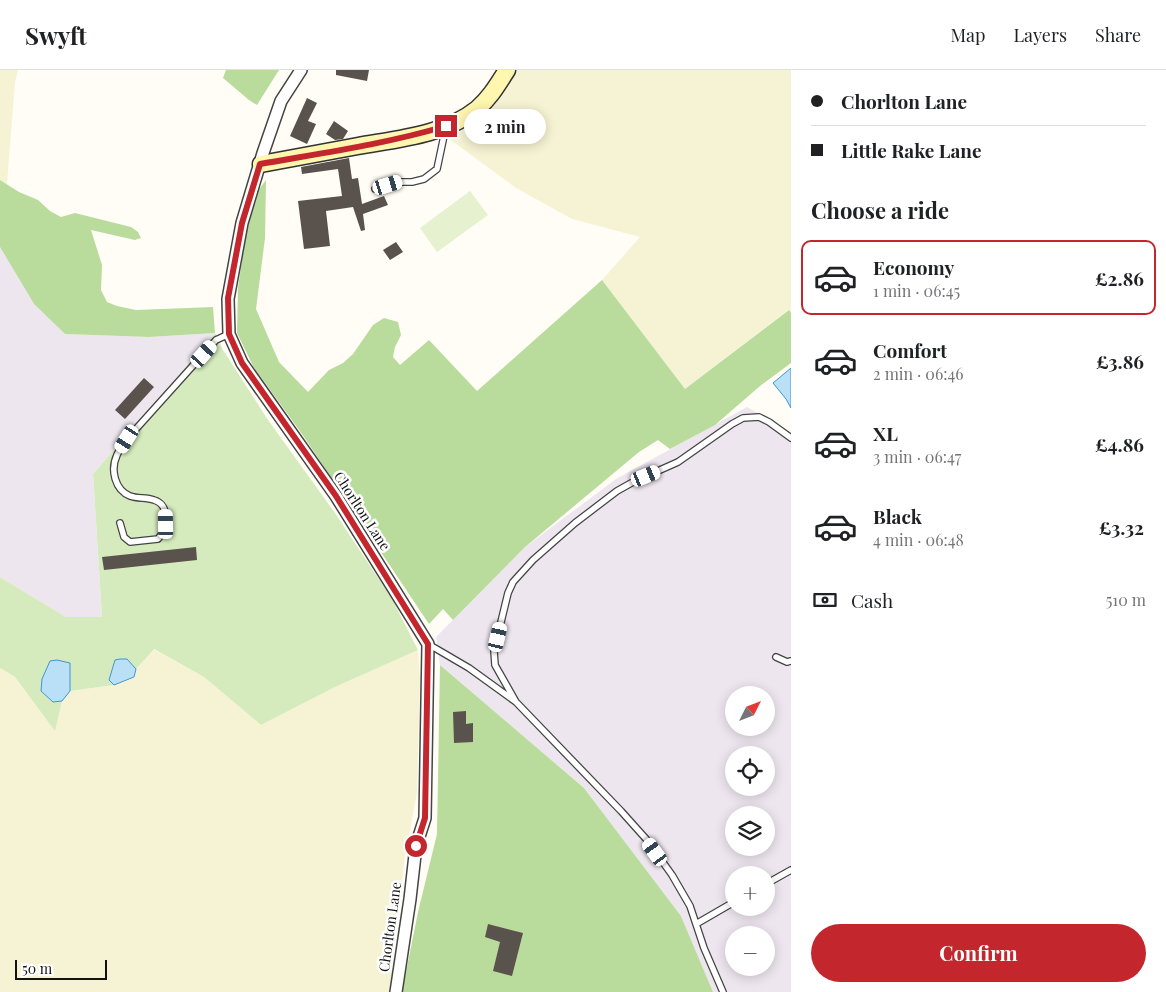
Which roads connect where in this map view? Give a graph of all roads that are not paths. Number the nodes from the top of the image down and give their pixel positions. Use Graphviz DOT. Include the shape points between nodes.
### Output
graph roads {
  1 [pos="302,70"];
  2 [pos="507,70"];
  3 [pos="446,126"];
  4 [pos="260,164"];
  5 [pos="375,189"];
  6 [pos="229,334"];
  7 [pos="791,438"];
  8 [pos="120,523"];
  9 [pos="428,644"];
  10 [pos="776,657"];
  11 [pos="791,661"];
  12 [pos="516,702"];
  13 [pos="791,870"];
  14 [pos="775,879"];
  15 [pos="725,907"];
  16 [pos="696,924"];
  17 [pos="396,992"];
  18 [pos="722,992"];
  1 -- 4 [label="street, Chorlton Lane" via="281,101"];
  2 -- 3 [label="street" via="494,91 476,109"];
  3 -- 4 [label="street"];
  3 -- 5 [label="lane" via="437,169 433,173 424,179"];
  4 -- 6 [label="street, Chorlton Lane" via="242,223 228,298"];
  6 -- 8 [label="lane" via="216,340 127,439 116,456 115,480 120,489 128,495 155,500 161,505 166,513 164,533 158,539 130,542 124,537"];
  6 -- 9 [label="street, Chorlton Lane" via="242,363 336,496"];
  7 -- 12 [label="lane" via="759,417 743,418 678,462 617,491 532,560 508,593 494,651 495,665"];
  9 -- 12 [label="lane" via="469,668"];
  9 -- 17 [label="street, Chorlton Lane" via="425,818 416,846"];
  10 -- 11 [label="lane"];
  12 -- 16 [label="lane" via="647,840 672,875 690,906"];
  13 -- 14 [label="lane"];
  15 -- 16 [label="lane"];
  16 -- 18 [label="lane"];
}
